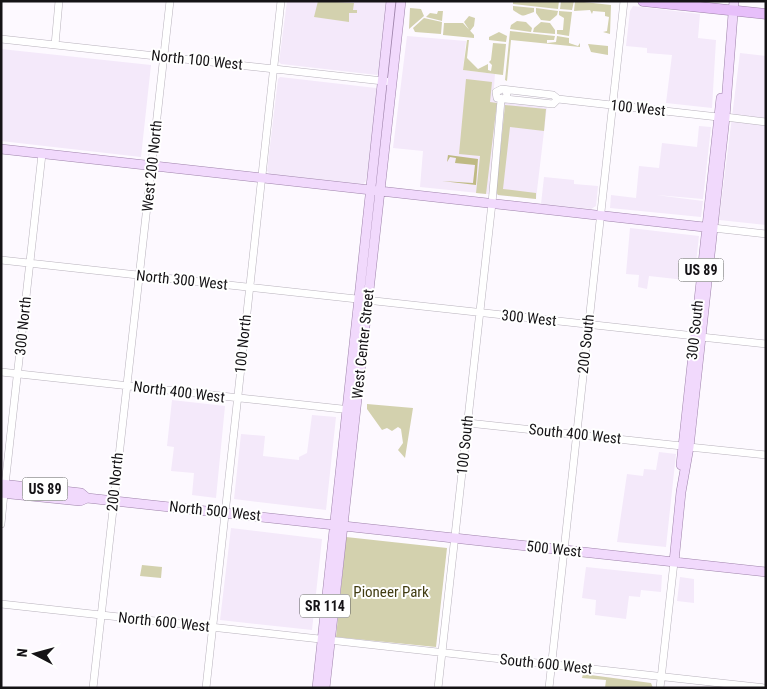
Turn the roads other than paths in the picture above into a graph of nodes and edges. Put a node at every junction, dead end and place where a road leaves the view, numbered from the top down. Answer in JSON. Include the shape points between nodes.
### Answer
{"nodes":[{"id":1,"x":59,"y":1,"type":"edge"},
{"id":2,"x":170,"y":1,"type":"edge"},
{"id":3,"x":281,"y":1,"type":"edge"},
{"id":4,"x":391,"y":1,"type":"edge"},
{"id":5,"x":401,"y":1,"type":"edge"},
{"id":6,"x":624,"y":1,"type":"edge"},
{"id":7,"x":642,"y":1,"type":"edge"},
{"id":8,"x":733,"y":6,"type":"edge"},
{"id":9,"x":766,"y":14,"type":"edge"},
{"id":10,"x":1,"y":39,"type":"edge"},
{"id":11,"x":54,"y":45,"type":"junction"},
{"id":12,"x":164,"y":56,"type":"junction"},
{"id":13,"x":273,"y":69,"type":"junction"},
{"id":14,"x":382,"y":81,"type":"junction"},
{"id":15,"x":392,"y":82,"type":"junction"},
{"id":16,"x":558,"y":99,"type":"junction"},
{"id":17,"x":503,"y":100,"type":"junction"},
{"id":18,"x":612,"y":105,"type":"junction"},
{"id":19,"x":722,"y":117,"type":"junction"},
{"id":20,"x":766,"y":122,"type":"edge"},
{"id":21,"x":1,"y":149,"type":"edge"},
{"id":22,"x":42,"y":154,"type":"junction"},
{"id":23,"x":152,"y":166,"type":"junction"},
{"id":24,"x":261,"y":179,"type":"junction"},
{"id":25,"x":370,"y":191,"type":"junction"},
{"id":26,"x":380,"y":192,"type":"junction"},
{"id":27,"x":492,"y":203,"type":"junction"},
{"id":28,"x":601,"y":215,"type":"junction"},
{"id":29,"x":709,"y":228,"type":"junction"},
{"id":30,"x":766,"y":234,"type":"edge"},
{"id":31,"x":1,"y":260,"type":"edge"},
{"id":32,"x":29,"y":263,"type":"junction"},
{"id":33,"x":138,"y":276,"type":"junction"},
{"id":34,"x":250,"y":287,"type":"junction"},
{"id":35,"x":363,"y":301,"type":"junction"},
{"id":36,"x":479,"y":313,"type":"junction"},
{"id":37,"x":588,"y":324,"type":"junction"},
{"id":38,"x":698,"y":336,"type":"junction"},
{"id":39,"x":766,"y":344,"type":"edge"},
{"id":40,"x":1,"y":372,"type":"edge"},
{"id":41,"x":18,"y":374,"type":"junction"},
{"id":42,"x":126,"y":385,"type":"junction"},
{"id":43,"x":237,"y":398,"type":"junction"},
{"id":44,"x":346,"y":409,"type":"junction"},
{"id":45,"x":356,"y":410,"type":"junction"},
{"id":46,"x":468,"y":423,"type":"junction"},
{"id":47,"x":577,"y":434,"type":"junction"},
{"id":48,"x":686,"y":446,"type":"junction"},
{"id":49,"x":766,"y":455,"type":"edge"},
{"id":50,"x":3,"y":489,"type":"edge"},
{"id":51,"x":113,"y":500,"type":"junction"},
{"id":52,"x":225,"y":512,"type":"junction"},
{"id":53,"x":1,"y":524,"type":"edge"},
{"id":54,"x":333,"y":524,"type":"junction"},
{"id":55,"x":343,"y":525,"type":"junction"},
{"id":56,"x":455,"y":538,"type":"junction"},
{"id":57,"x":564,"y":550,"type":"junction"},
{"id":58,"x":674,"y":562,"type":"junction"},
{"id":59,"x":766,"y":572,"type":"edge"},
{"id":60,"x":1,"y":604,"type":"edge"},
{"id":61,"x":101,"y":615,"type":"junction"},
{"id":62,"x":213,"y":627,"type":"junction"},
{"id":63,"x":326,"y":640,"type":"junction"},
{"id":64,"x":442,"y":653,"type":"junction"},
{"id":65,"x":552,"y":664,"type":"junction"},
{"id":66,"x":661,"y":676,"type":"junction"},
{"id":67,"x":93,"y":688,"type":"edge"},
{"id":68,"x":206,"y":688,"type":"edge"},
{"id":69,"x":317,"y":688,"type":"edge"},
{"id":70,"x":325,"y":688,"type":"edge"},
{"id":71,"x":438,"y":688,"type":"edge"},
{"id":72,"x":549,"y":688,"type":"edge"},
{"id":73,"x":660,"y":688,"type":"edge"},
{"id":74,"x":765,"y":688,"type":"edge"}],
"edges":[{"from":1,"to":11,"type":"street"},
{"from":2,"to":12,"type":"street"},
{"from":3,"to":13,"type":"street","name":"100 North"},
{"from":4,"to":14,"type":"main road","name":"West Center Street"},
{"from":5,"to":15,"type":"main road","name":"West Center Street"},
{"from":6,"to":18,"type":"street","name":"200 South"},
{"from":7,"to":8,"type":"highway"},
{"from":8,"to":9,"type":"highway"},
{"from":8,"to":19,"type":"main road","name":"300 South","number":"US 89"},
{"from":10,"to":11,"type":"street","name":"North 100 West"},
{"from":11,"to":12,"type":"street","name":"North 100 West"},
{"from":12,"to":13,"type":"street","name":"North 100 West"},
{"from":12,"to":23,"type":"street","name":"West 200 North"},
{"from":13,"to":14,"type":"street","name":"North 100 West"},
{"from":13,"to":24,"type":"street","name":"100 North"},
{"from":14,"to":15,"type":"street","name":"North 100 West"},
{"from":14,"to":25,"type":"main road","name":"West Center Street"},
{"from":15,"to":26,"type":"main road","name":"West Center Street"},
{"from":16,"to":17,"type":"street","via":[[553,104]]},
{"from":16,"to":17,"type":"street","via":[[553,95],[500,89],[496,96]]},
{"from":16,"to":18,"type":"street","name":"100 West"},
{"from":17,"to":27,"type":"street","name":"100 South"},
{"from":18,"to":19,"type":"street","name":"100 West"},
{"from":18,"to":28,"type":"street","name":"200 South"},
{"from":19,"to":20,"type":"street","name":"100 West"},
{"from":19,"to":29,"type":"main road","name":"300 South","number":"US 89"},
{"from":21,"to":22,"type":"main road"},
{"from":22,"to":23,"type":"main road"},
{"from":22,"to":32,"type":"street","name":"300 North"},
{"from":23,"to":24,"type":"main road"},
{"from":23,"to":33,"type":"street","name":"West 200 North"},
{"from":24,"to":25,"type":"main road"},
{"from":24,"to":34,"type":"street","name":"100 North"},
{"from":25,"to":26,"type":"main road"},
{"from":25,"to":35,"type":"main road","name":"West Center Street"},
{"from":26,"to":27,"type":"main road"},
{"from":26,"to":35,"type":"main road","name":"West Center Street"},
{"from":27,"to":28,"type":"main road"},
{"from":27,"to":36,"type":"street","name":"100 South"},
{"from":28,"to":29,"type":"main road"},
{"from":28,"to":37,"type":"street","name":"200 South"},
{"from":29,"to":30,"type":"street"},
{"from":29,"to":38,"type":"main road","name":"300 South","number":"US 89"},
{"from":31,"to":32,"type":"street","name":"North 300 West"},
{"from":32,"to":33,"type":"street","name":"North 300 West"},
{"from":32,"to":41,"type":"street","name":"300 North"},
{"from":33,"to":34,"type":"street","name":"North 300 West"},
{"from":33,"to":42,"type":"street","name":"200 North"},
{"from":34,"to":35,"type":"street","name":"North 300 West"},
{"from":34,"to":43,"type":"street","name":"100 North"},
{"from":35,"to":36,"type":"street","name":"300 West"},
{"from":35,"to":44,"type":"main road","name":"West Center Street"},
{"from":35,"to":45,"type":"main road","name":"West Center Street"},
{"from":36,"to":37,"type":"street","name":"300 West"},
{"from":36,"to":46,"type":"street","name":"100 South"},
{"from":37,"to":38,"type":"street","name":"300 West"},
{"from":37,"to":47,"type":"street","name":"200 South"},
{"from":38,"to":39,"type":"street","name":"300 West"},
{"from":38,"to":48,"type":"main road","name":"300 South","number":"US 89"},
{"from":40,"to":41,"type":"street","name":"North 400 West"},
{"from":41,"to":42,"type":"street","name":"North 400 West"},
{"from":41,"to":50,"type":"street","name":"300 North"},
{"from":42,"to":43,"type":"street","name":"North 400 West"},
{"from":42,"to":51,"type":"street","name":"200 North"},
{"from":43,"to":44,"type":"street","name":"North 400 West"},
{"from":43,"to":52,"type":"street","name":"100 North"},
{"from":44,"to":45,"type":"street","name":"North 400 West"},
{"from":44,"to":54,"type":"main road","name":"West Center Street"},
{"from":45,"to":55,"type":"main road","name":"West Center Street"},
{"from":46,"to":47,"type":"street","name":"South 400 West"},
{"from":46,"to":56,"type":"street","name":"100 South"},
{"from":47,"to":48,"type":"street","name":"South 400 West"},
{"from":47,"to":57,"type":"street","name":"200 South"},
{"from":48,"to":49,"type":"street","name":"South 400 West"},
{"from":48,"to":58,"type":"main road","name":"300 South","number":"US 89","via":[[680,477]]},
{"from":50,"to":51,"type":"main road","name":"North 500 West","number":"US 89","via":[[80,501],[86,498]]},
{"from":50,"to":53,"type":"street","name":"300 North"},
{"from":51,"to":52,"type":"main road","name":"North 500 West","number":"US 89"},
{"from":51,"to":61,"type":"street","name":"200 North"},
{"from":52,"to":54,"type":"main road","name":"North 500 West","number":"US 89"},
{"from":52,"to":62,"type":"street","name":"100 North"},
{"from":54,"to":55,"type":"main road","name":"North 500 West","number":"US 89"},
{"from":54,"to":63,"type":"main road","name":"West Center Street","number":"SR 114"},
{"from":55,"to":56,"type":"main road","name":"500 West","number":"US 89"},
{"from":55,"to":63,"type":"main road","name":"West Center Street","number":"SR 114"},
{"from":56,"to":57,"type":"main road","name":"500 West","number":"US 89"},
{"from":56,"to":64,"type":"street","name":"100 South"},
{"from":57,"to":58,"type":"main road","name":"500 West","number":"US 89"},
{"from":57,"to":65,"type":"street","name":"200 South"},
{"from":58,"to":59,"type":"main road","name":"500 West"},
{"from":58,"to":66,"type":"street","name":"300 South"},
{"from":60,"to":61,"type":"street","name":"North 600 West"},
{"from":61,"to":62,"type":"street","name":"North 600 West"},
{"from":61,"to":67,"type":"street","name":"200 North"},
{"from":62,"to":63,"type":"street","name":"North 600 West"},
{"from":62,"to":68,"type":"street","name":"100 North"},
{"from":63,"to":64,"type":"street","name":"South 600 West"},
{"from":63,"to":69,"type":"main road","name":"West Center Street","number":"SR 114"},
{"from":63,"to":70,"type":"main road","name":"West Center Street","number":"SR 114"},
{"from":64,"to":65,"type":"street","name":"South 600 West"},
{"from":64,"to":71,"type":"street","name":"100 South"},
{"from":65,"to":66,"type":"street","name":"South 600 West"},
{"from":65,"to":72,"type":"street","name":"200 South"},
{"from":66,"to":73,"type":"street","name":"300 South"},
{"from":66,"to":74,"type":"street","name":"South 600 West"}]}
